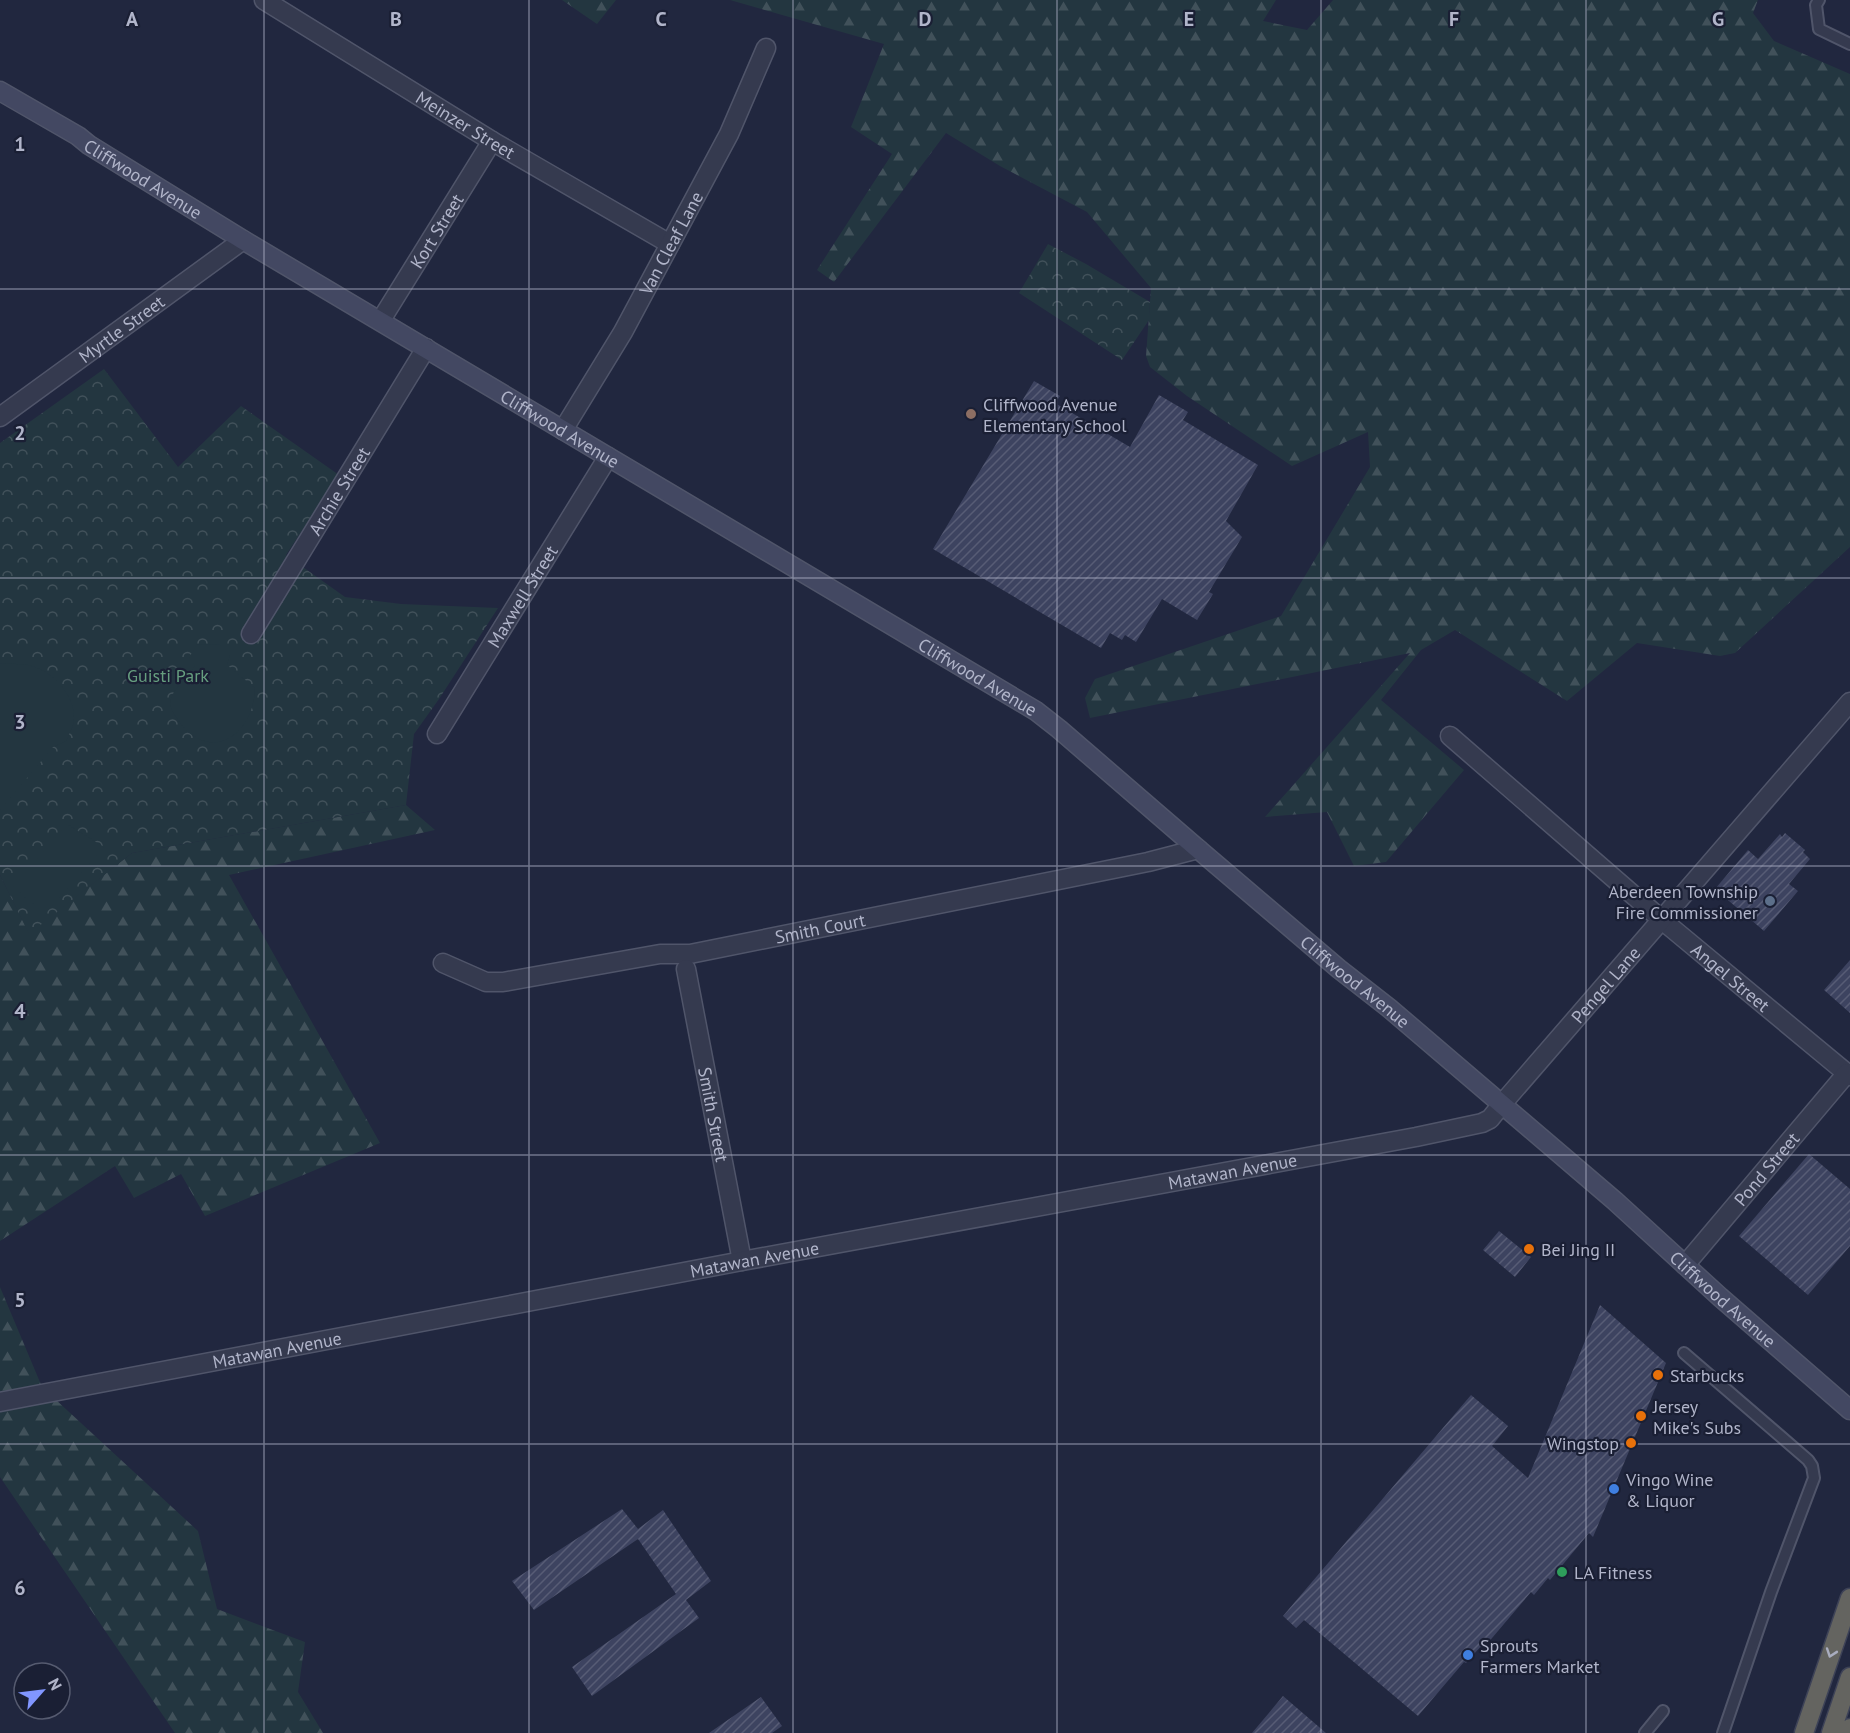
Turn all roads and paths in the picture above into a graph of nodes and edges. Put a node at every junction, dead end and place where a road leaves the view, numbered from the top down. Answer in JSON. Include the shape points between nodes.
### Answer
{"nodes":[{"id":1,"x":264,"y":0,"type":"edge"},
{"id":2,"x":1819,"y":0,"type":"edge"},
{"id":3,"x":1850,"y":44,"type":"edge"},
{"id":4,"x":766,"y":48,"type":"dead end"},
{"id":5,"x":0,"y":91,"type":"edge"},
{"id":6,"x":492,"y":141,"type":"junction"},
{"id":7,"x":243,"y":240,"type":"junction"},
{"id":8,"x":670,"y":244,"type":"junction"},
{"id":9,"x":381,"y":320,"type":"junction"},
{"id":10,"x":426,"y":348,"type":"junction"},
{"id":11,"x":0,"y":417,"type":"edge"},
{"id":12,"x":563,"y":430,"type":"junction"},
{"id":13,"x":608,"y":457,"type":"junction"},
{"id":14,"x":251,"y":634,"type":"dead end"},
{"id":15,"x":1850,"y":702,"type":"edge"},
{"id":16,"x":437,"y":735,"type":"dead end"},
{"id":17,"x":1450,"y":736,"type":"dead end"},
{"id":18,"x":1198,"y":849,"type":"junction"},
{"id":19,"x":1662,"y":920,"type":"junction"},
{"id":20,"x":443,"y":963,"type":"dead end"},
{"id":21,"x":686,"y":969,"type":"dead end"},
{"id":22,"x":1848,"y":1075,"type":"edge"},
{"id":23,"x":1502,"y":1104,"type":"junction"},
{"id":24,"x":742,"y":1261,"type":"junction"},
{"id":25,"x":1685,"y":1265,"type":"junction"},
{"id":26,"x":1684,"y":1353,"type":"dead end"},
{"id":27,"x":0,"y":1402,"type":"edge"},
{"id":28,"x":1850,"y":1410,"type":"edge"},
{"id":29,"x":1850,"y":1598,"type":"edge"},
{"id":30,"x":1850,"y":1677,"type":"edge"},
{"id":31,"x":1663,"y":1711,"type":"dead end"},
{"id":32,"x":1850,"y":1728,"type":"edge"},
{"id":33,"x":1645,"y":1733,"type":"edge"},
{"id":34,"x":1723,"y":1733,"type":"edge"},
{"id":35,"x":1804,"y":1733,"type":"edge"},
{"id":36,"x":1831,"y":1733,"type":"edge"},
{"id":37,"x":1845,"y":1733,"type":"edge"}],
"edges":[{"from":1,"to":6,"type":"street","name":"Meinzer Street"},
{"from":2,"to":3,"type":"lane","via":[[1819,29]]},
{"from":4,"to":8,"type":"street","name":"Van Cleaf Lane","via":[[729,134]]},
{"from":5,"to":7,"type":"main road","name":"Cliffwood Avenue"},
{"from":6,"to":8,"type":"street","name":"Meinzer Street"},
{"from":6,"to":9,"type":"street","name":"Kort Street"},
{"from":7,"to":9,"type":"main road","name":"Cliffwood Avenue"},
{"from":7,"to":11,"type":"street","name":"Myrtle Street"},
{"from":8,"to":12,"type":"street","name":"Van Cleaf Lane"},
{"from":9,"to":10,"type":"main road","name":"Cliffwood Avenue"},
{"from":10,"to":12,"type":"main road","name":"Cliffwood Avenue"},
{"from":10,"to":14,"type":"street","name":"Archie Street"},
{"from":12,"to":13,"type":"main road","name":"Cliffwood Avenue"},
{"from":13,"to":16,"type":"street","name":"Maxwell Street"},
{"from":13,"to":18,"type":"main road","name":"Cliffwood Avenue","via":[[1036,711]]},
{"from":15,"to":19,"type":"street","name":"Pengel Lane"},
{"from":17,"to":19,"type":"street","name":"Angel Street"},
{"from":18,"to":20,"type":"street","name":"Smith Court","via":[[690,954],[660,954],[503,982],[486,982]]},
{"from":18,"to":23,"type":"main road","name":"Cliffwood Avenue"},
{"from":19,"to":22,"type":"street","name":"Angel Street"},
{"from":19,"to":23,"type":"street","name":"Pengel Lane"},
{"from":21,"to":24,"type":"street","name":"Smith Street"},
{"from":22,"to":25,"type":"street","name":"Pond Street"},
{"from":23,"to":24,"type":"street","name":"Matawan Avenue","via":[[1482,1123],[1416,1137]]},
{"from":23,"to":25,"type":"main road","name":"Cliffwood Avenue"},
{"from":24,"to":27,"type":"street","name":"Matawan Avenue"},
{"from":25,"to":28,"type":"main road","name":"Cliffwood Avenue"},
{"from":26,"to":34,"type":"lane","via":[[1808,1461],[1814,1472]]},
{"from":29,"to":35,"type":"highway","one_way":true},
{"from":30,"to":36,"type":"highway"},
{"from":31,"to":33,"type":"lane"},
{"from":32,"to":37,"type":"highway"}]}
